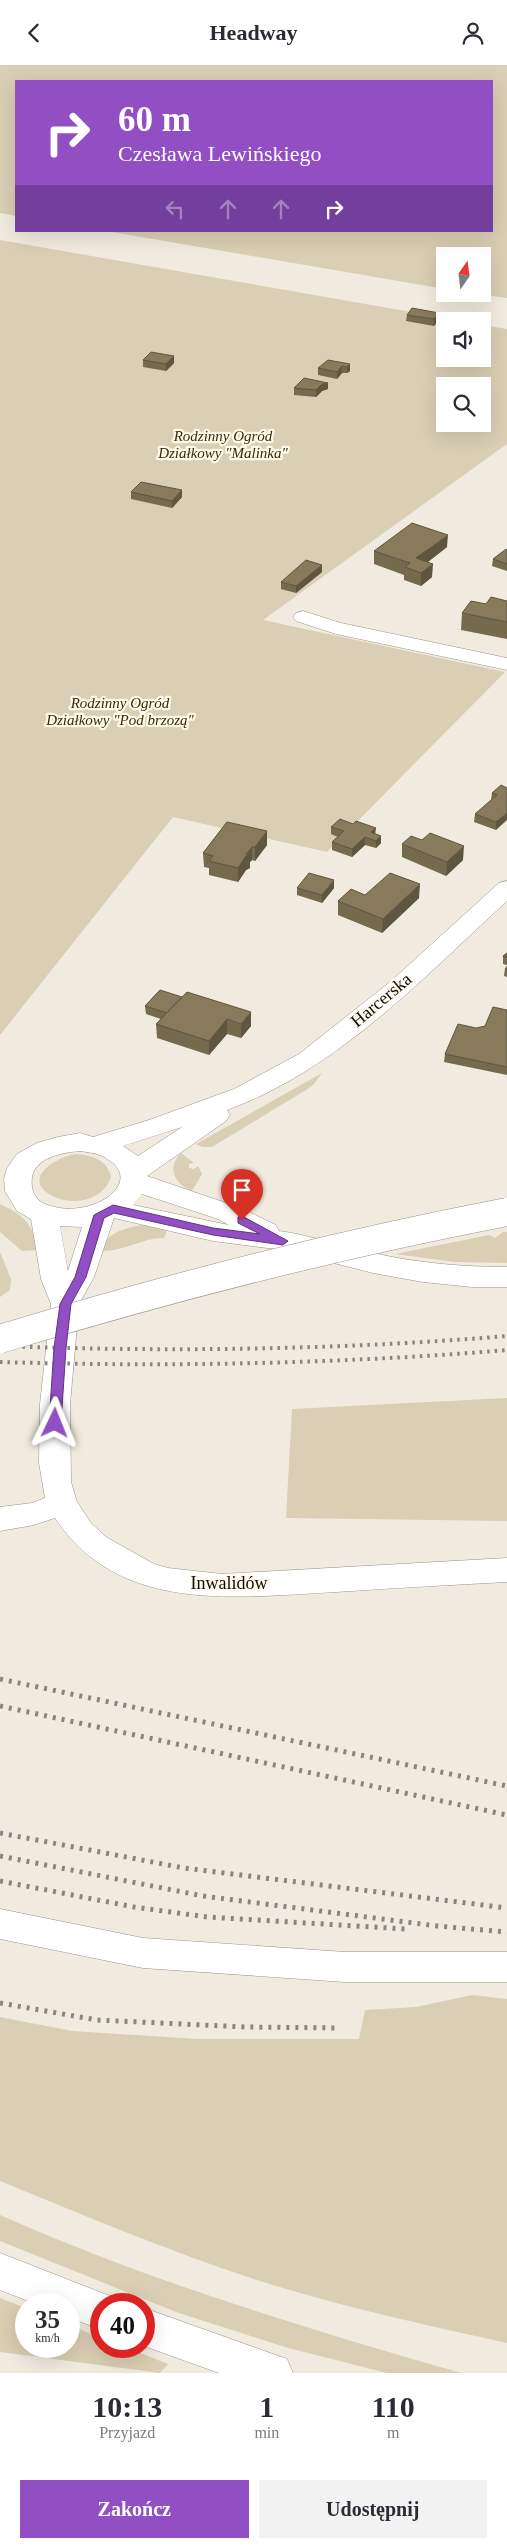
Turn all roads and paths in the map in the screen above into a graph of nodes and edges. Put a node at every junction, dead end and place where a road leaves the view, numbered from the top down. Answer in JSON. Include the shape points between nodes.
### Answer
{"nodes":[{"id":1,"x":303,"y":617,"type":"dead end"},
{"id":2,"x":507,"y":664,"type":"edge"},
{"id":3,"x":507,"y":888,"type":"edge"},
{"id":4,"x":243,"y":1095,"type":"junction"},
{"id":5,"x":99,"y":1144,"type":"junction"},
{"id":6,"x":12,"y":1165,"type":"edge"},
{"id":7,"x":134,"y":1177,"type":"junction"},
{"id":8,"x":10,"y":1195,"type":"edge"},
{"id":9,"x":106,"y":1212,"type":"junction"},
{"id":10,"x":507,"y":1212,"type":"edge"},
{"id":11,"x":44,"y":1214,"type":"junction"},
{"id":12,"x":283,"y":1241,"type":"junction"},
{"id":13,"x":507,"y":1277,"type":"edge"},
{"id":14,"x":66,"y":1304,"type":"junction"},
{"id":15,"x":0,"y":1339,"type":"edge"},
{"id":16,"x":62,"y":1505,"type":"junction"},
{"id":17,"x":0,"y":1519,"type":"edge"},
{"id":18,"x":507,"y":1570,"type":"edge"},
{"id":19,"x":0,"y":1924,"type":"edge"},
{"id":20,"x":507,"y":1967,"type":"edge"},
{"id":21,"x":0,"y":2271,"type":"edge"},
{"id":22,"x":90,"y":2307,"type":"edge"},
{"id":23,"x":155,"y":2331,"type":"edge"},
{"id":24,"x":273,"y":2373,"type":"edge"}],
"edges":[{"from":1,"to":2,"type":"street","via":[[336,628]]},
{"from":3,"to":4,"type":"street","name":"Harcerska","via":[[399,987],[316,1054],[277,1079]]},
{"from":4,"to":5,"type":"street","name":"Harcerska"},
{"from":4,"to":7,"type":"street","name":"Harcerska"},
{"from":5,"to":6,"type":"street","via":[[61,1144]]},
{"from":5,"to":7,"type":"street","via":[[127,1160]]},
{"from":6,"to":8,"type":"street","via":[[19,1170]]},
{"from":7,"to":9,"type":"street","via":[[131,1192]]},
{"from":7,"to":12,"type":"street","via":[[228,1213]]},
{"from":8,"to":11,"type":"street"},
{"from":9,"to":11,"type":"street","via":[[67,1219]]},
{"from":9,"to":12,"type":"street"},
{"from":9,"to":14,"type":"street","name":"Inwalidów"},
{"from":10,"to":15,"type":"street","bridge":true,"via":[[257,1265]]},
{"from":11,"to":14,"type":"street","via":[[55,1279]]},
{"from":12,"to":13,"type":"street","via":[[423,1272]]},
{"from":14,"to":16,"type":"street","name":"Inwalidów","via":[[55,1404],[54,1463]]},
{"from":16,"to":17,"type":"street","via":[[34,1514]]},
{"from":16,"to":18,"type":"street","name":"Inwalidów","via":[[80,1531],[116,1558],[143,1572],[194,1585]]},
{"from":19,"to":20,"type":"street","via":[[143,1953],[345,1967]]},
{"from":21,"to":22,"type":"street"},
{"from":23,"to":24,"type":"street"}]}
